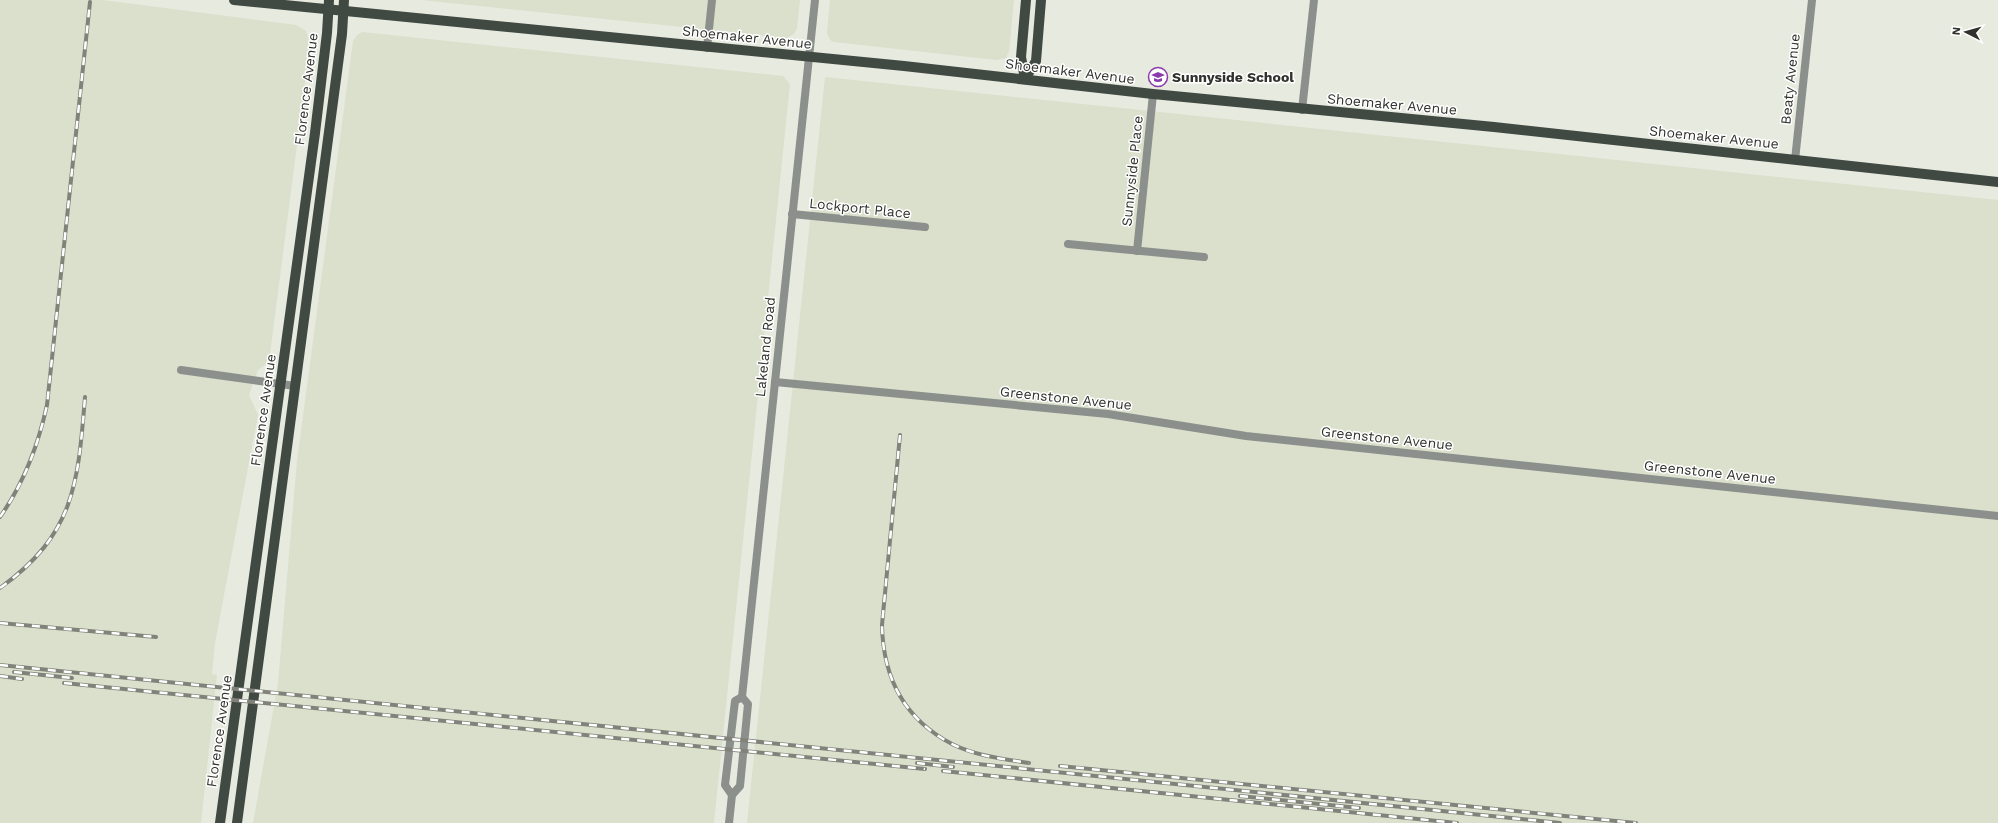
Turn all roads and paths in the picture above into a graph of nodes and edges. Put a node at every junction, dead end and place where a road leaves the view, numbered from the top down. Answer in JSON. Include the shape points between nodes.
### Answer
{"nodes":[{"id":1,"x":234,"y":0,"type":"edge"},
{"id":2,"x":344,"y":0,"type":"edge"},
{"id":3,"x":712,"y":0,"type":"edge"},
{"id":4,"x":815,"y":0,"type":"edge"},
{"id":5,"x":1026,"y":0,"type":"edge"},
{"id":6,"x":1041,"y":0,"type":"edge"},
{"id":7,"x":1314,"y":0,"type":"edge"},
{"id":8,"x":1812,"y":0,"type":"edge"},
{"id":9,"x":328,"y":5,"type":"edge"},
{"id":10,"x":344,"y":11,"type":"junction"},
{"id":11,"x":706,"y":48,"type":"junction"},
{"id":12,"x":809,"y":58,"type":"junction"},
{"id":13,"x":1025,"y":79,"type":"junction"},
{"id":14,"x":1153,"y":94,"type":"junction"},
{"id":15,"x":1302,"y":110,"type":"junction"},
{"id":16,"x":1795,"y":160,"type":"junction"},
{"id":17,"x":310,"y":165,"type":"junction"},
{"id":18,"x":324,"y":166,"type":"junction"},
{"id":19,"x":1998,"y":182,"type":"edge"},
{"id":20,"x":792,"y":214,"type":"junction"},
{"id":21,"x":925,"y":227,"type":"dead end"},
{"id":22,"x":1068,"y":244,"type":"dead end"},
{"id":23,"x":1137,"y":251,"type":"junction"},
{"id":24,"x":1204,"y":257,"type":"dead end"},
{"id":25,"x":181,"y":370,"type":"dead end"},
{"id":26,"x":775,"y":382,"type":"junction"},
{"id":27,"x":281,"y":384,"type":"junction"},
{"id":28,"x":295,"y":386,"type":"junction"},
{"id":29,"x":1998,"y":516,"type":"edge"},
{"id":30,"x":742,"y":697,"type":"junction"},
{"id":31,"x":732,"y":795,"type":"junction"},
{"id":32,"x":220,"y":823,"type":"edge"},
{"id":33,"x":237,"y":823,"type":"edge"},
{"id":34,"x":729,"y":823,"type":"edge"}],
"edges":[{"from":1,"to":9,"type":"main road","name":"Shoemaker Avenue"},
{"from":2,"to":10,"type":"main road","name":"Florence Avenue"},
{"from":3,"to":11,"type":"street"},
{"from":4,"to":12,"type":"street","name":"Lakeland Road"},
{"from":5,"to":13,"type":"main road","via":[[1021,57]]},
{"from":6,"to":13,"type":"main road","via":[[1036,61]]},
{"from":7,"to":15,"type":"street"},
{"from":8,"to":16,"type":"street","name":"Beaty Avenue"},
{"from":9,"to":10,"type":"main road","name":"Shoemaker Avenue"},
{"from":9,"to":17,"type":"main road","name":"Florence Avenue","via":[[327,33]]},
{"from":10,"to":11,"type":"main road","name":"Shoemaker Avenue"},
{"from":10,"to":18,"type":"main road","name":"Florence Avenue"},
{"from":11,"to":12,"type":"main road","name":"Shoemaker Avenue"},
{"from":12,"to":13,"type":"main road","name":"Shoemaker Avenue"},
{"from":12,"to":20,"type":"street","name":"Lakeland Road"},
{"from":13,"to":14,"type":"main road","name":"Shoemaker Avenue"},
{"from":14,"to":15,"type":"main road","name":"Shoemaker Avenue"},
{"from":14,"to":23,"type":"street","name":"Sunnyside Place"},
{"from":15,"to":16,"type":"main road","name":"Shoemaker Avenue","via":[[1494,127]]},
{"from":16,"to":19,"type":"main road","name":"Shoemaker Avenue"},
{"from":17,"to":18,"type":"main road"},
{"from":17,"to":27,"type":"main road","name":"Florence Avenue"},
{"from":18,"to":28,"type":"main road","name":"Florence Avenue"},
{"from":20,"to":21,"type":"street","name":"Lockport Place"},
{"from":20,"to":26,"type":"street","name":"Lakeland Road"},
{"from":22,"to":23,"type":"street"},
{"from":23,"to":24,"type":"street"},
{"from":25,"to":27,"type":"street"},
{"from":26,"to":29,"type":"street","name":"Greenstone Avenue","via":[[1108,414],[1246,436]]},
{"from":26,"to":30,"type":"street","name":"Lakeland Road"},
{"from":27,"to":28,"type":"street"},
{"from":27,"to":32,"type":"main road","name":"Florence Avenue"},
{"from":28,"to":33,"type":"main road","name":"Florence Avenue"},
{"from":30,"to":31,"type":"street","name":"Lakeland Road","via":[[748,704],[740,786]]},
{"from":30,"to":31,"type":"street","name":"Lakeland Road","via":[[735,701],[725,785]]},
{"from":31,"to":34,"type":"street","name":"Lakeland Road"}]}
